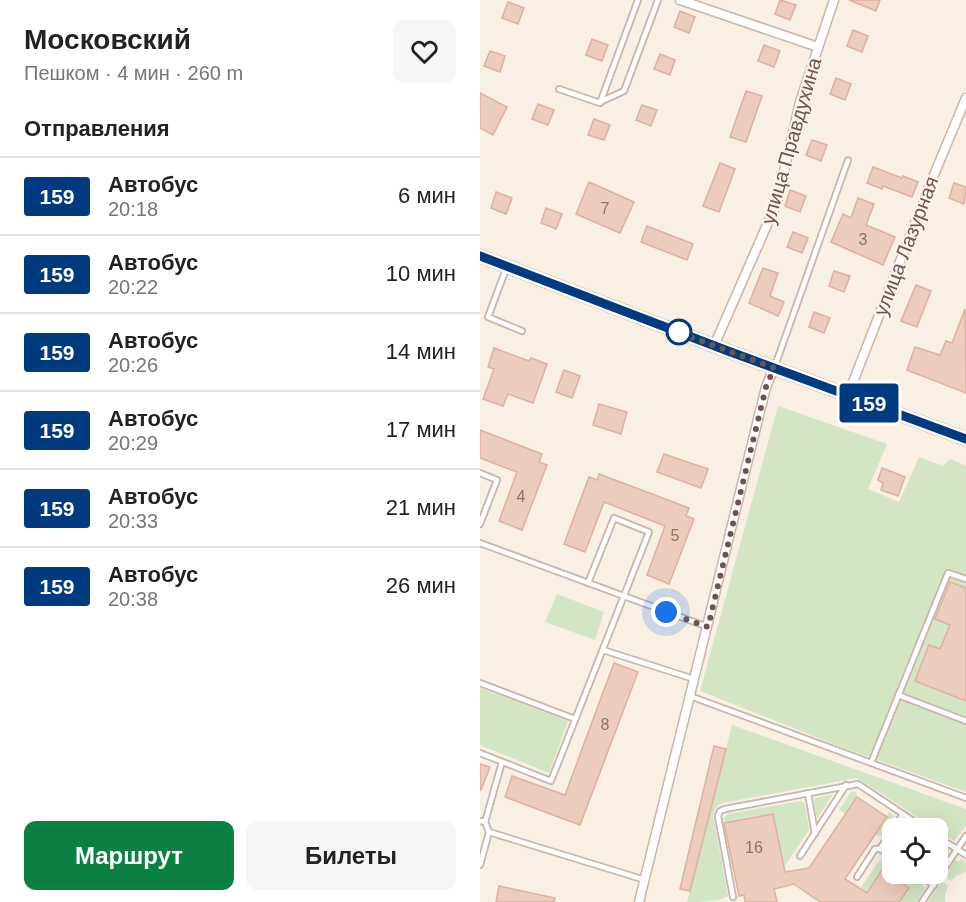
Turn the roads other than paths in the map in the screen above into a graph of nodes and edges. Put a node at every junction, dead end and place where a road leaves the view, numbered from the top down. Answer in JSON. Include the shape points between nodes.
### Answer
{"nodes":[{"id":1,"x":638,"y":0,"type":"edge"},
{"id":2,"x":658,"y":0,"type":"edge"},
{"id":3,"x":680,"y":0,"type":"edge"},
{"id":4,"x":834,"y":0,"type":"edge"},
{"id":5,"x":818,"y":47,"type":"junction"},
{"id":6,"x":559,"y":89,"type":"dead end"},
{"id":7,"x":966,"y":99,"type":"edge"},
{"id":8,"x":600,"y":103,"type":"junction"},
{"id":9,"x":849,"y":160,"type":"dead end"},
{"id":10,"x":480,"y":256,"type":"edge"},
{"id":11,"x":507,"y":266,"type":"junction"},
{"id":12,"x":522,"y":331,"type":"dead end"},
{"id":13,"x":714,"y":346,"type":"junction"},
{"id":14,"x":774,"y":368,"type":"junction"},
{"id":15,"x":848,"y":395,"type":"junction"},
{"id":16,"x":966,"y":439,"type":"edge"},
{"id":17,"x":480,"y":473,"type":"edge"},
{"id":18,"x":480,"y":524,"type":"edge"},
{"id":19,"x":480,"y":543,"type":"edge"},
{"id":20,"x":966,"y":579,"type":"edge"},
{"id":21,"x":588,"y":583,"type":"junction"},
{"id":22,"x":623,"y":596,"type":"junction"},
{"id":23,"x":708,"y":627,"type":"junction"},
{"id":24,"x":603,"y":651,"type":"junction"},
{"id":25,"x":694,"y":680,"type":"junction"},
{"id":26,"x":480,"y":683,"type":"edge"},
{"id":27,"x":898,"y":695,"type":"junction"},
{"id":28,"x":690,"y":696,"type":"junction"},
{"id":29,"x":575,"y":719,"type":"junction"},
{"id":30,"x":966,"y":721,"type":"edge"},
{"id":31,"x":480,"y":753,"type":"edge"},
{"id":32,"x":502,"y":762,"type":"junction"},
{"id":33,"x":871,"y":762,"type":"junction"},
{"id":34,"x":846,"y":786,"type":"junction"},
{"id":35,"x":808,"y":793,"type":"junction"},
{"id":36,"x":966,"y":798,"type":"edge"},
{"id":37,"x":903,"y":814,"type":"junction"},
{"id":38,"x":900,"y":818,"type":"edge"},
{"id":39,"x":909,"y":818,"type":"edge"},
{"id":40,"x":482,"y":822,"type":"edge"},
{"id":41,"x":489,"y":832,"type":"junction"},
{"id":42,"x":814,"y":834,"type":"junction"},
{"id":43,"x":966,"y":836,"type":"edge"},
{"id":44,"x":948,"y":844,"type":"edge"},
{"id":45,"x":882,"y":846,"type":"edge"},
{"id":46,"x":880,"y":849,"type":"joint"},
{"id":47,"x":957,"y":850,"type":"junction"},
{"id":48,"x":966,"y":855,"type":"edge"},
{"id":49,"x":800,"y":856,"type":"dead end"},
{"id":50,"x":480,"y":865,"type":"edge"},
{"id":51,"x":857,"y":877,"type":"dead end"},
{"id":52,"x":645,"y":880,"type":"junction"},
{"id":53,"x":934,"y":885,"type":"joint"},
{"id":54,"x":733,"y":897,"type":"dead end"},
{"id":55,"x":639,"y":902,"type":"edge"},
{"id":56,"x":922,"y":902,"type":"edge"}],
"edges":[{"from":1,"to":8,"type":"lane"},
{"from":2,"to":8,"type":"lane","via":[[624,91]]},
{"from":3,"to":5,"type":"street"},
{"from":4,"to":5,"type":"street","name":"улица Правдухина"},
{"from":5,"to":13,"type":"street","name":"улица Правдухина","via":[[800,102],[777,202]]},
{"from":6,"to":8,"type":"lane"},
{"from":7,"to":15,"type":"street","name":"улица Лазурная"},
{"from":9,"to":14,"type":"lane"},
{"from":10,"to":11,"type":"main road"},
{"from":11,"to":12,"type":"lane","via":[[488,317]]},
{"from":11,"to":13,"type":"main road"},
{"from":13,"to":14,"type":"main road"},
{"from":14,"to":15,"type":"main road"},
{"from":14,"to":23,"type":"street","via":[[766,387]]},
{"from":15,"to":16,"type":"main road"},
{"from":17,"to":18,"type":"lane","via":[[497,480]]},
{"from":19,"to":21,"type":"lane"},
{"from":20,"to":27,"type":"lane","via":[[948,573]]},
{"from":21,"to":22,"type":"lane"},
{"from":21,"to":22,"type":"lane","via":[[614,518],[649,532]]},
{"from":22,"to":23,"type":"lane"},
{"from":22,"to":24,"type":"lane"},
{"from":23,"to":25,"type":"street"},
{"from":24,"to":25,"type":"lane"},
{"from":24,"to":29,"type":"lane"},
{"from":25,"to":28,"type":"street"},
{"from":26,"to":29,"type":"lane"},
{"from":27,"to":30,"type":"lane"},
{"from":27,"to":33,"type":"lane"},
{"from":28,"to":33,"type":"lane"},
{"from":28,"to":52,"type":"street"},
{"from":29,"to":32,"type":"lane","via":[[551,781]]},
{"from":31,"to":32,"type":"lane"},
{"from":32,"to":40,"type":"lane"},
{"from":33,"to":36,"type":"lane"},
{"from":34,"to":35,"type":"lane"},
{"from":34,"to":37,"type":"lane","via":[[859,785]]},
{"from":34,"to":42,"type":"lane"},
{"from":35,"to":42,"type":"lane"},
{"from":35,"to":54,"type":"lane","via":[[720,811]]},
{"from":37,"to":38,"type":"lane"},
{"from":37,"to":39,"type":"lane"},
{"from":40,"to":41,"type":"lane"},
{"from":41,"to":50,"type":"lane"},
{"from":41,"to":52,"type":"lane"},
{"from":42,"to":49,"type":"lane"},
{"from":43,"to":47,"type":"lane"},
{"from":44,"to":47,"type":"lane"},
{"from":45,"to":46,"type":"lane"},
{"from":46,"to":51,"type":"lane","via":[[875,849]]},
{"from":47,"to":48,"type":"lane"},
{"from":47,"to":53,"type":"lane"},
{"from":52,"to":55,"type":"street"},
{"from":53,"to":56,"type":"lane"}]}
